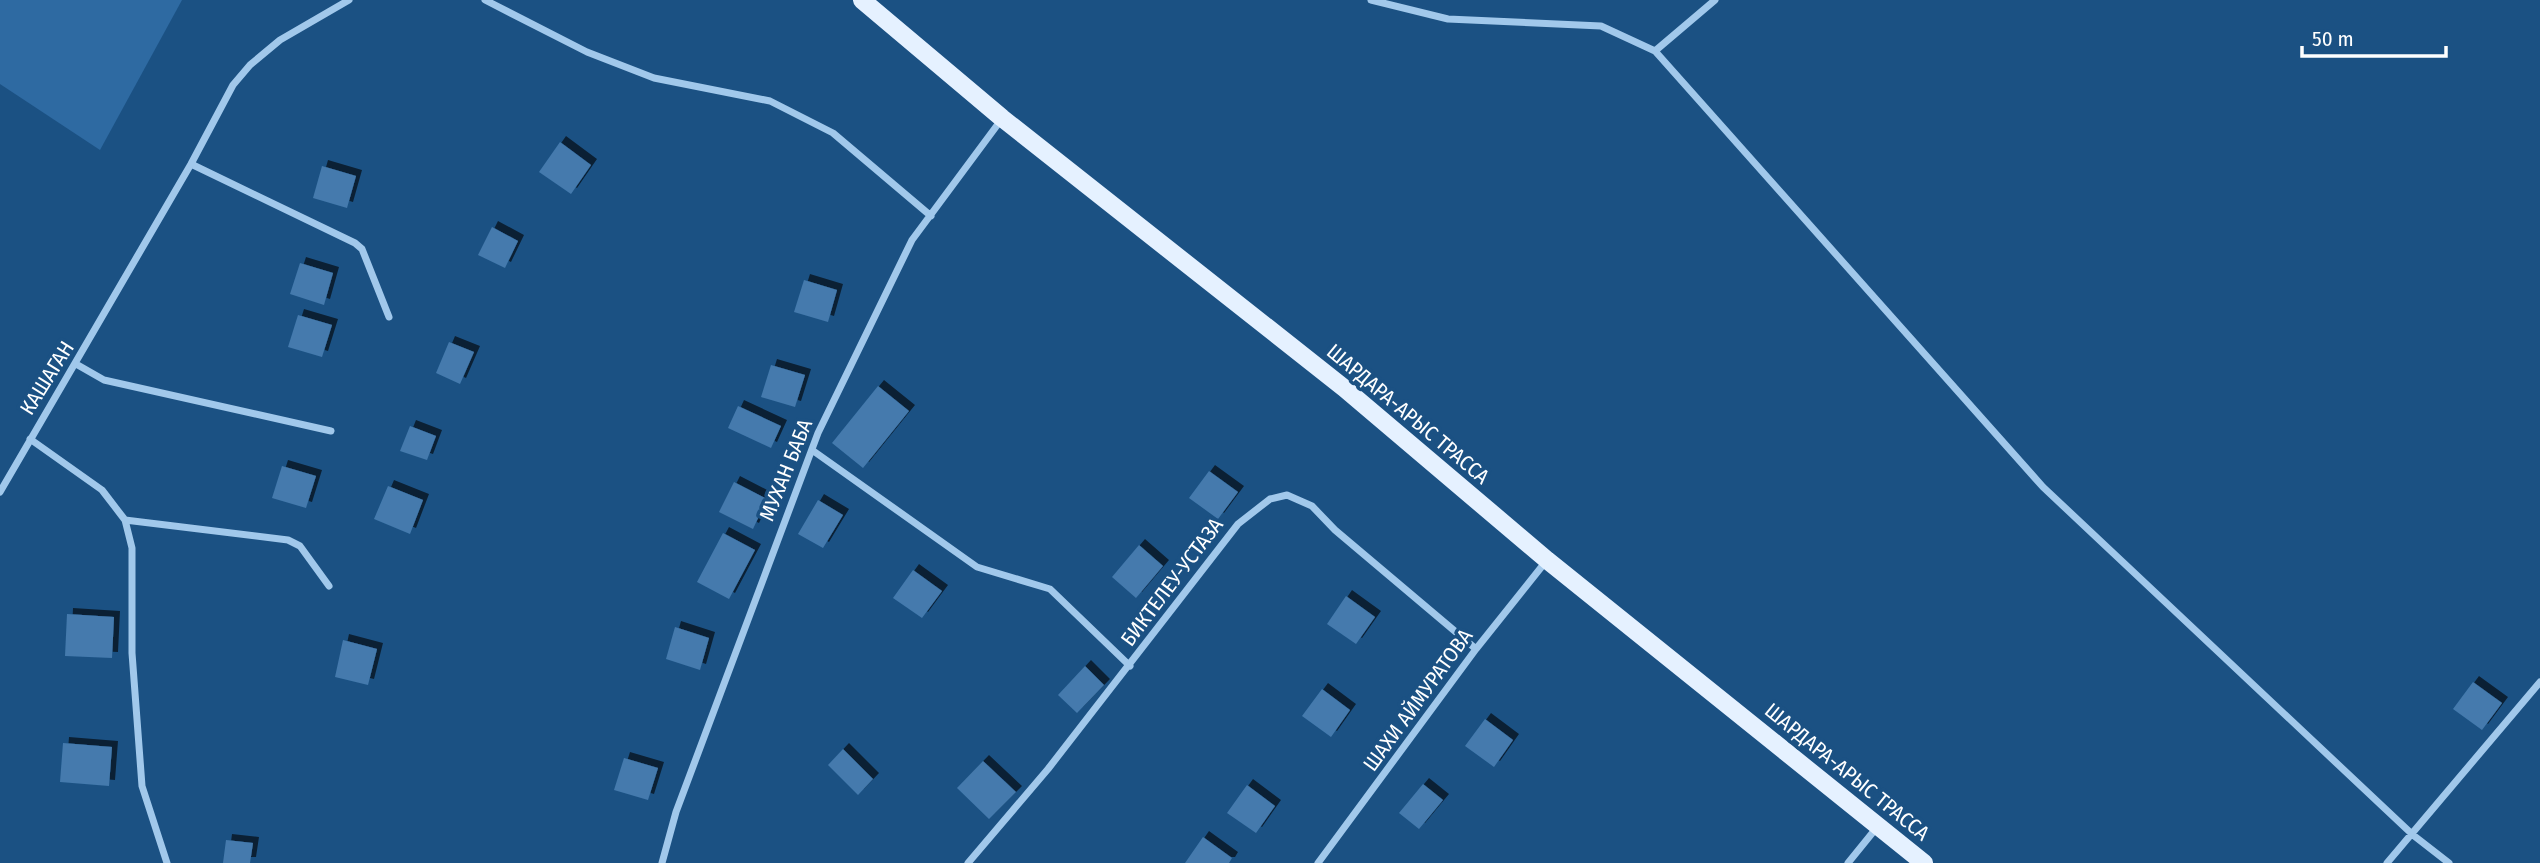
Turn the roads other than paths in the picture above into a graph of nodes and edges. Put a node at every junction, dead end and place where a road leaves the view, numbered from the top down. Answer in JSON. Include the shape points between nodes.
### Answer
{"nodes":[{"id":1,"x":349,"y":0,"type":"edge"},
{"id":2,"x":485,"y":0,"type":"edge"},
{"id":3,"x":862,"y":0,"type":"edge"},
{"id":4,"x":1372,"y":0,"type":"edge"},
{"id":5,"x":1715,"y":0,"type":"edge"},
{"id":6,"x":1655,"y":51,"type":"junction"},
{"id":7,"x":1002,"y":118,"type":"junction"},
{"id":8,"x":191,"y":164,"type":"junction"},
{"id":9,"x":931,"y":216,"type":"junction"},
{"id":10,"x":389,"y":317,"type":"dead end"},
{"id":11,"x":76,"y":364,"type":"junction"},
{"id":12,"x":331,"y":431,"type":"dead end"},
{"id":13,"x":30,"y":439,"type":"junction"},
{"id":14,"x":812,"y":450,"type":"junction"},
{"id":15,"x":0,"y":492,"type":"edge"},
{"id":16,"x":125,"y":520,"type":"junction"},
{"id":17,"x":1547,"y":560,"type":"junction"},
{"id":18,"x":329,"y":586,"type":"dead end"},
{"id":19,"x":1476,"y":649,"type":"junction"},
{"id":20,"x":1130,"y":666,"type":"junction"},
{"id":21,"x":2540,"y":682,"type":"edge"},
{"id":22,"x":1878,"y":826,"type":"junction"},
{"id":23,"x":2413,"y":835,"type":"junction"},
{"id":24,"x":167,"y":863,"type":"edge"},
{"id":25,"x":662,"y":863,"type":"edge"},
{"id":26,"x":968,"y":863,"type":"edge"},
{"id":27,"x":1318,"y":863,"type":"edge"},
{"id":28,"x":1848,"y":863,"type":"edge"},
{"id":29,"x":1924,"y":863,"type":"edge"},
{"id":30,"x":2387,"y":863,"type":"edge"},
{"id":31,"x":2449,"y":863,"type":"edge"}],
"edges":[{"from":1,"to":8,"type":"street","name":"КАШАГАН","via":[[280,40],[250,65],[233,85]]},
{"from":2,"to":9,"type":"street","via":[[587,52],[654,78],[770,101],[833,133]]},
{"from":3,"to":7,"type":"main road","name":"ШАРДАРА-АРЫС ТРАССА"},
{"from":4,"to":6,"type":"street","via":[[1448,19],[1601,26]]},
{"from":5,"to":6,"type":"street"},
{"from":6,"to":23,"type":"street","via":[[2043,487]]},
{"from":7,"to":9,"type":"street","name":"МУХАН БАБА"},
{"from":7,"to":17,"type":"main road","name":"ШАРДАРА-АРЫС ТРАССА","via":[[1344,388]]},
{"from":8,"to":10,"type":"street","via":[[355,243],[362,249]]},
{"from":8,"to":11,"type":"street","name":"КАШАГАН"},
{"from":9,"to":14,"type":"street","name":"МУХАН БАБА","via":[[912,240]]},
{"from":11,"to":12,"type":"street","via":[[104,380]]},
{"from":11,"to":13,"type":"street","name":"КАШАГАН"},
{"from":13,"to":15,"type":"street"},
{"from":13,"to":16,"type":"street","name":"КАШАГАН","via":[[102,490]]},
{"from":14,"to":20,"type":"street","via":[[977,567],[1050,589]]},
{"from":14,"to":25,"type":"street","name":"МУХАН БАБА","via":[[676,812]]},
{"from":16,"to":18,"type":"street","via":[[288,540],[300,546]]},
{"from":16,"to":24,"type":"street","name":"КАШАГАН","via":[[132,548],[132,653],[142,786]]},
{"from":17,"to":19,"type":"street","name":"ШАХИ АЙМУРАТОВА"},
{"from":17,"to":22,"type":"main road","name":"ШАРДАРА-АРЫС ТРАССА"},
{"from":19,"to":20,"type":"street","name":"БИКТЕЛЕУ-УСТАЗА","via":[[1312,506],[1287,495],[1270,499],[1238,524]]},
{"from":19,"to":27,"type":"street","name":"ШАХИ АЙМУРАТОВА"},
{"from":20,"to":26,"type":"street","name":"БИКТЕЛЕУ-УСТАЗА"},
{"from":21,"to":23,"type":"street"},
{"from":22,"to":28,"type":"street"},
{"from":22,"to":29,"type":"main road","name":"ШАРДАРА-АРЫС ТРАССА"},
{"from":23,"to":30,"type":"street"},
{"from":23,"to":31,"type":"street"}]}
